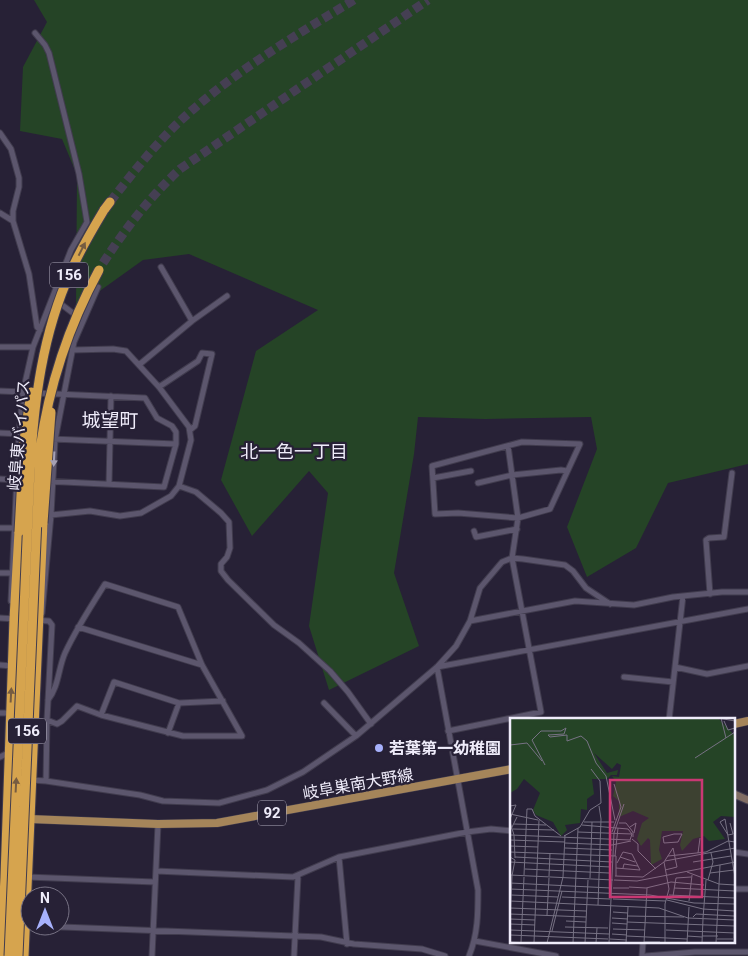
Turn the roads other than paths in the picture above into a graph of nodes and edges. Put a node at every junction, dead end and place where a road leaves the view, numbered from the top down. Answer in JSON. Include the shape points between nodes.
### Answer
{"nodes":[{"id":1,"x":35,"y":33,"type":"dead end"},
{"id":2,"x":0,"y":133,"type":"edge"},
{"id":3,"x":110,"y":202,"type":"tunnel mouth"},
{"id":4,"x":0,"y":213,"type":"edge"},
{"id":5,"x":13,"y":221,"type":"junction"},
{"id":6,"x":101,"y":266,"type":"tunnel mouth"},
{"id":7,"x":161,"y":267,"type":"dead end"},
{"id":8,"x":98,"y":287,"type":"dead end"},
{"id":9,"x":227,"y":296,"type":"dead end"},
{"id":10,"x":53,"y":298,"type":"junction"},
{"id":11,"x":82,"y":321,"type":"junction"},
{"id":12,"x":192,"y":321,"type":"junction"},
{"id":13,"x":40,"y":330,"type":"junction"},
{"id":14,"x":46,"y":344,"type":"junction"},
{"id":15,"x":0,"y":346,"type":"edge"},
{"id":16,"x":33,"y":347,"type":"junction"},
{"id":17,"x":72,"y":350,"type":"junction"},
{"id":18,"x":140,"y":364,"type":"junction"},
{"id":19,"x":56,"y":370,"type":"junction"},
{"id":20,"x":159,"y":386,"type":"junction"},
{"id":21,"x":0,"y":391,"type":"edge"},
{"id":22,"x":22,"y":392,"type":"junction"},
{"id":23,"x":64,"y":394,"type":"junction"},
{"id":24,"x":111,"y":396,"type":"junction"},
{"id":25,"x":190,"y":430,"type":"junction"},
{"id":26,"x":0,"y":433,"type":"edge"},
{"id":27,"x":19,"y":434,"type":"junction"},
{"id":28,"x":55,"y":440,"type":"junction"},
{"id":29,"x":111,"y":442,"type":"junction"},
{"id":30,"x":176,"y":444,"type":"junction"},
{"id":31,"x":508,"y":446,"type":"junction"},
{"id":32,"x":472,"y":471,"type":"dead end"},
{"id":33,"x":567,"y":472,"type":"junction"},
{"id":34,"x":732,"y":473,"type":"dead end"},
{"id":35,"x":512,"y":476,"type":"junction"},
{"id":36,"x":433,"y":478,"type":"junction"},
{"id":37,"x":0,"y":479,"type":"edge"},
{"id":38,"x":16,"y":480,"type":"junction"},
{"id":39,"x":53,"y":482,"type":"junction"},
{"id":40,"x":478,"y":483,"type":"dead end"},
{"id":41,"x":109,"y":484,"type":"junction"},
{"id":42,"x":179,"y":486,"type":"junction"},
{"id":43,"x":52,"y":515,"type":"junction"},
{"id":44,"x":518,"y":518,"type":"junction"},
{"id":45,"x":0,"y":528,"type":"edge"},
{"id":46,"x":517,"y":529,"type":"junction"},
{"id":47,"x":17,"y":530,"type":"junction"},
{"id":48,"x":474,"y":531,"type":"dead end"},
{"id":49,"x":512,"y":558,"type":"junction"},
{"id":50,"x":0,"y":572,"type":"edge"},
{"id":51,"x":12,"y":573,"type":"junction"},
{"id":52,"x":748,"y":592,"type":"edge"},
{"id":53,"x":710,"y":594,"type":"junction"},
{"id":54,"x":683,"y":596,"type":"junction"},
{"id":55,"x":610,"y":604,"type":"junction"},
{"id":56,"x":748,"y":609,"type":"edge"},
{"id":57,"x":522,"y":612,"type":"junction"},
{"id":58,"x":0,"y":618,"type":"edge"},
{"id":59,"x":14,"y":619,"type":"junction"},
{"id":60,"x":39,"y":620,"type":"junction"},
{"id":61,"x":470,"y":621,"type":"junction"},
{"id":62,"x":681,"y":621,"type":"junction"},
{"id":63,"x":78,"y":628,"type":"junction"},
{"id":64,"x":529,"y":649,"type":"junction"},
{"id":65,"x":0,"y":665,"type":"edge"},
{"id":66,"x":202,"y":665,"type":"junction"},
{"id":67,"x":12,"y":666,"type":"junction"},
{"id":68,"x":748,"y":666,"type":"edge"},
{"id":69,"x":437,"y":667,"type":"junction"},
{"id":70,"x":675,"y":667,"type":"junction"},
{"id":71,"x":624,"y":677,"type":"dead end"},
{"id":72,"x":673,"y":682,"type":"junction"},
{"id":73,"x":48,"y":700,"type":"junction"},
{"id":74,"x":224,"y":701,"type":"junction"},
{"id":75,"x":179,"y":703,"type":"junction"},
{"id":76,"x":324,"y":703,"type":"dead end"},
{"id":77,"x":0,"y":713,"type":"edge"},
{"id":78,"x":10,"y":713,"type":"junction"},
{"id":79,"x":101,"y":715,"type":"junction"},
{"id":80,"x":510,"y":718,"type":"edge"},
{"id":81,"x":512,"y":718,"type":"edge"},
{"id":82,"x":669,"y":718,"type":"edge"},
{"id":83,"x":47,"y":720,"type":"junction"},
{"id":84,"x":371,"y":724,"type":"junction"},
{"id":85,"x":448,"y":731,"type":"junction"},
{"id":86,"x":168,"y":733,"type":"junction"},
{"id":87,"x":356,"y":736,"type":"junction"},
{"id":88,"x":4,"y":755,"type":"edge"},
{"id":89,"x":510,"y":769,"type":"edge"},
{"id":90,"x":31,"y":780,"type":"junction"},
{"id":91,"x":46,"y":780,"type":"junction"},
{"id":92,"x":457,"y":780,"type":"junction"},
{"id":93,"x":736,"y":795,"type":"edge"},
{"id":94,"x":748,"y":800,"type":"edge"},
{"id":95,"x":3,"y":817,"type":"edge"},
{"id":96,"x":29,"y":819,"type":"junction"},
{"id":97,"x":158,"y":824,"type":"junction"},
{"id":98,"x":510,"y":831,"type":"edge"},
{"id":99,"x":467,"y":832,"type":"junction"},
{"id":100,"x":339,"y":857,"type":"junction"},
{"id":101,"x":156,"y":871,"type":"junction"},
{"id":102,"x":3,"y":876,"type":"edge"},
{"id":103,"x":298,"y":876,"type":"junction"},
{"id":104,"x":26,"y":877,"type":"junction"},
{"id":105,"x":155,"y":882,"type":"junction"},
{"id":106,"x":26,"y":886,"type":"edge"},
{"id":107,"x":1,"y":924,"type":"edge"},
{"id":108,"x":20,"y":925,"type":"edge"},
{"id":109,"x":70,"y":927,"type":"edge"},
{"id":110,"x":152,"y":931,"type":"junction"},
{"id":111,"x":26,"y":936,"type":"edge"},
{"id":112,"x":295,"y":936,"type":"junction"},
{"id":113,"x":475,"y":941,"type":"junction"},
{"id":114,"x":347,"y":944,"type":"junction"},
{"id":115,"x":512,"y":944,"type":"edge"},
{"id":116,"x":511,"y":947,"type":"junction"},
{"id":117,"x":748,"y":952,"type":"edge"},
{"id":118,"x":1,"y":956,"type":"edge"},
{"id":119,"x":9,"y":956,"type":"edge"},
{"id":120,"x":18,"y":956,"type":"edge"},
{"id":121,"x":24,"y":956,"type":"edge"},
{"id":122,"x":152,"y":956,"type":"edge"},
{"id":123,"x":294,"y":956,"type":"edge"},
{"id":124,"x":445,"y":956,"type":"edge"},
{"id":125,"x":469,"y":956,"type":"edge"},
{"id":126,"x":556,"y":956,"type":"edge"},
{"id":127,"x":646,"y":956,"type":"edge"}],
"edges":[{"from":1,"to":10,"type":"street","via":[[49,53],[79,174],[87,222],[71,250]]},
{"from":2,"to":5,"type":"street","via":[[11,149],[20,183]]},
{"from":14,"to":3,"type":"highway","name":"岐阜東バイパス","number":"156","one_way":true,"bridge":true,"via":[[70,272]]},
{"from":4,"to":5,"type":"street"},
{"from":5,"to":13,"type":"street","via":[[29,274]]},
{"from":6,"to":19,"type":"highway","name":"岐阜東バイパス","number":"156","bridge":true,"via":[[85,295]]},
{"from":7,"to":12,"type":"street"},
{"from":8,"to":11,"type":"street"},
{"from":9,"to":12,"type":"street"},
{"from":10,"to":11,"type":"street"},
{"from":10,"to":13,"type":"street"},
{"from":11,"to":17,"type":"street"},
{"from":12,"to":18,"type":"street"},
{"from":13,"to":16,"type":"street"},
{"from":14,"to":47,"type":"highway","number":"156","bridge":true,"via":[[40,348],[36,363],[25,427]]},
{"from":119,"to":14,"type":"highway","name":"岐阜東バイパス","number":"156","one_way":true,"bridge":true,"via":[[32,432]]},
{"from":15,"to":16,"type":"street"},
{"from":16,"to":22,"type":"street"},
{"from":17,"to":18,"type":"street","via":[[126,351]]},
{"from":17,"to":23,"type":"street"},
{"from":18,"to":20,"type":"street"},
{"from":19,"to":60,"type":"highway","number":"156","bridge":true,"via":[[58,380],[52,409],[43,522]]},
{"from":19,"to":120,"type":"highway","name":"岐阜東バイパス","number":"156","bridge":true,"via":[[38,470]]},
{"from":20,"to":25,"type":"street"},
{"from":20,"to":25,"type":"street","via":[[198,361],[202,353],[212,354],[195,426]]},
{"from":21,"to":22,"type":"street"},
{"from":22,"to":23,"type":"street"},
{"from":22,"to":27,"type":"street"},
{"from":23,"to":24,"type":"street"},
{"from":23,"to":28,"type":"street"},
{"from":24,"to":29,"type":"street"},
{"from":24,"to":30,"type":"street","via":[[145,398],[157,418],[172,426],[176,432]]},
{"from":25,"to":42,"type":"street","via":[[191,440]]},
{"from":26,"to":27,"type":"street"},
{"from":27,"to":28,"type":"street"},
{"from":27,"to":38,"type":"street"},
{"from":28,"to":29,"type":"street"},
{"from":28,"to":39,"type":"street","one_way":true},
{"from":29,"to":30,"type":"street"},
{"from":29,"to":41,"type":"street"},
{"from":30,"to":41,"type":"street","via":[[164,487]]},
{"from":31,"to":33,"type":"street","via":[[522,442],[580,444]]},
{"from":31,"to":35,"type":"street"},
{"from":31,"to":36,"type":"street","via":[[432,466]]},
{"from":32,"to":36,"type":"street"},
{"from":33,"to":35,"type":"street"},
{"from":33,"to":44,"type":"street","via":[[550,509]]},
{"from":34,"to":53,"type":"street","via":[[724,537],[706,540]]},
{"from":35,"to":40,"type":"street"},
{"from":35,"to":44,"type":"street"},
{"from":36,"to":44,"type":"street","via":[[434,514]]},
{"from":37,"to":38,"type":"street"},
{"from":38,"to":39,"type":"street"},
{"from":38,"to":47,"type":"street"},
{"from":39,"to":41,"type":"street"},
{"from":39,"to":43,"type":"street"},
{"from":42,"to":43,"type":"street","via":[[171,496],[142,513],[120,516],[90,511]]},
{"from":42,"to":84,"type":"street","via":[[196,492],[229,522],[230,548],[221,564],[221,571],[228,580],[274,625],[330,671]]},
{"from":43,"to":47,"type":"street"},
{"from":43,"to":60,"type":"street","via":[[43,610]]},
{"from":44,"to":46,"type":"street"},
{"from":45,"to":47,"type":"street"},
{"from":46,"to":48,"type":"street","via":[[476,537]]},
{"from":46,"to":49,"type":"street"},
{"from":47,"to":51,"type":"street"},
{"from":47,"to":59,"type":"highway","number":"156"},
{"from":49,"to":55,"type":"street","via":[[565,565],[573,570],[586,588]]},
{"from":49,"to":57,"type":"street"},
{"from":49,"to":61,"type":"street","via":[[498,565],[480,588]]},
{"from":50,"to":51,"type":"street"},
{"from":51,"to":59,"type":"street"},
{"from":52,"to":53,"type":"street"},
{"from":53,"to":54,"type":"street"},
{"from":54,"to":55,"type":"street","via":[[634,605]]},
{"from":54,"to":62,"type":"street"},
{"from":55,"to":57,"type":"street","via":[[576,601]]},
{"from":56,"to":62,"type":"street"},
{"from":57,"to":61,"type":"street"},
{"from":57,"to":64,"type":"street"},
{"from":58,"to":59,"type":"street"},
{"from":59,"to":60,"type":"street"},
{"from":59,"to":67,"type":"highway","number":"156"},
{"from":60,"to":73,"type":"street","via":[[49,621],[52,625]]},
{"from":60,"to":90,"type":"highway","number":"156"},
{"from":61,"to":69,"type":"street","via":[[456,646]]},
{"from":62,"to":64,"type":"street"},
{"from":62,"to":70,"type":"street"},
{"from":63,"to":66,"type":"street"},
{"from":63,"to":66,"type":"street","via":[[105,584],[178,607]]},
{"from":63,"to":73,"type":"street","via":[[58,672],[55,691]]},
{"from":64,"to":69,"type":"street"},
{"from":64,"to":81,"type":"street","via":[[541,712]]},
{"from":65,"to":67,"type":"street"},
{"from":66,"to":74,"type":"street"},
{"from":78,"to":67,"type":"highway","number":"156","one_way":true},
{"from":68,"to":70,"type":"street","via":[[707,674]]},
{"from":69,"to":84,"type":"street"},
{"from":69,"to":85,"type":"street"},
{"from":70,"to":72,"type":"street"},
{"from":71,"to":72,"type":"street"},
{"from":72,"to":82,"type":"street"},
{"from":73,"to":83,"type":"street"},
{"from":74,"to":75,"type":"street"},
{"from":74,"to":86,"type":"street","via":[[242,736],[193,737]]},
{"from":75,"to":79,"type":"street","via":[[114,682]]},
{"from":75,"to":86,"type":"street"},
{"from":76,"to":87,"type":"street"},
{"from":77,"to":78,"type":"street"},
{"from":78,"to":88,"type":"highway","number":"156"},
{"from":79,"to":83,"type":"street","via":[[77,706],[57,724]]},
{"from":79,"to":86,"type":"street"},
{"from":80,"to":85,"type":"street"},
{"from":83,"to":91,"type":"street"},
{"from":84,"to":87,"type":"street"},
{"from":85,"to":92,"type":"street"},
{"from":87,"to":91,"type":"street","via":[[303,772],[274,787],[219,803],[162,801]]},
{"from":88,"to":95,"type":"highway","number":"156"},
{"from":89,"to":92,"type":"main road","name":"岐阜巣南大野線","number":"92"},
{"from":90,"to":91,"type":"street"},
{"from":90,"to":96,"type":"highway","number":"156"},
{"from":92,"to":97,"type":"main road","name":"岐阜巣南大野線","number":"92","via":[[217,823]]},
{"from":92,"to":99,"type":"street"},
{"from":93,"to":94,"type":"main road"},
{"from":95,"to":96,"type":"highway"},
{"from":95,"to":102,"type":"highway","number":"156"},
{"from":96,"to":97,"type":"main road","name":"岐阜巣南大野線","number":"92"},
{"from":96,"to":104,"type":"highway","number":"156"},
{"from":97,"to":101,"type":"street"},
{"from":98,"to":99,"type":"street"},
{"from":99,"to":100,"type":"street"},
{"from":99,"to":113,"type":"street","via":[[478,890]]},
{"from":100,"to":103,"type":"street"},
{"from":100,"to":114,"type":"street"},
{"from":101,"to":103,"type":"street"},
{"from":101,"to":105,"type":"street"},
{"from":102,"to":107,"type":"highway","number":"156"},
{"from":103,"to":112,"type":"street"},
{"from":104,"to":105,"type":"street"},
{"from":104,"to":106,"type":"highway","number":"156"},
{"from":105,"to":110,"type":"street"},
{"from":107,"to":108,"type":"street"},
{"from":107,"to":118,"type":"highway","number":"156"},
{"from":109,"to":110,"type":"street"},
{"from":110,"to":112,"type":"street"},
{"from":110,"to":122,"type":"street"},
{"from":111,"to":121,"type":"highway","number":"156"},
{"from":112,"to":114,"type":"street","via":[[322,937]]},
{"from":112,"to":123,"type":"street"},
{"from":113,"to":116,"type":"street"},
{"from":113,"to":125,"type":"street"},
{"from":114,"to":124,"type":"street","via":[[422,949]]},
{"from":115,"to":116,"type":"street"},
{"from":116,"to":126,"type":"street"},
{"from":117,"to":127,"type":"street"}]}
